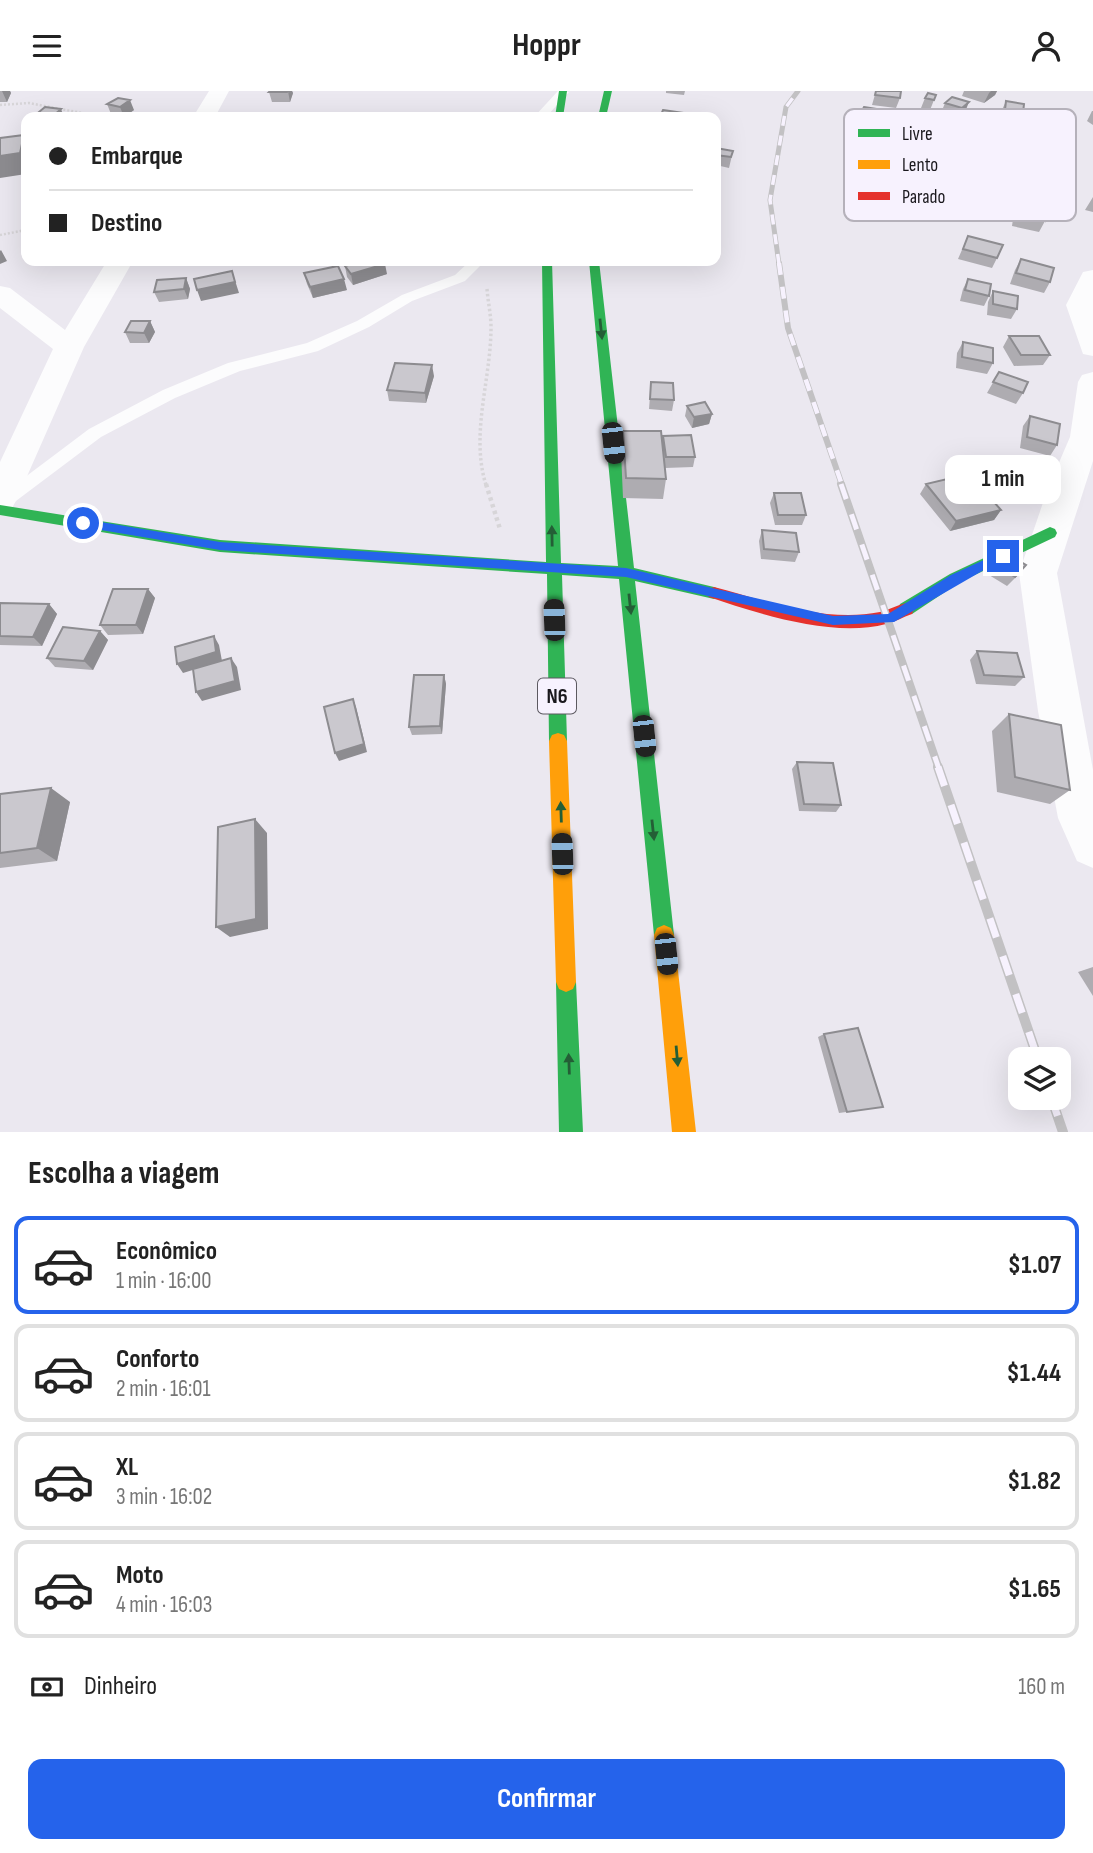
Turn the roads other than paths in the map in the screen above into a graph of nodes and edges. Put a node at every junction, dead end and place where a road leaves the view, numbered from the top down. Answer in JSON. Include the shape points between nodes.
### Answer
{"nodes":[{"id":1,"x":219,"y":91,"type":"edge"},
{"id":2,"x":563,"y":91,"type":"edge"},
{"id":3,"x":608,"y":91,"type":"edge"},
{"id":4,"x":207,"y":112,"type":"edge"},
{"id":5,"x":544,"y":112,"type":"edge"},
{"id":6,"x":560,"y":112,"type":"edge"},
{"id":7,"x":603,"y":112,"type":"edge"},
{"id":8,"x":117,"y":266,"type":"edge"},
{"id":9,"x":473,"y":266,"type":"edge"},
{"id":10,"x":547,"y":266,"type":"edge"},
{"id":11,"x":595,"y":266,"type":"edge"},
{"id":12,"x":1093,"y":278,"type":"edge"},
{"id":13,"x":0,"y":294,"type":"edge"},
{"id":14,"x":69,"y":347,"type":"junction"},
{"id":15,"x":1093,"y":347,"type":"edge"},
{"id":16,"x":1093,"y":382,"type":"edge"},
{"id":17,"x":0,"y":499,"type":"edge"},
{"id":18,"x":0,"y":508,"type":"edge"},
{"id":19,"x":1051,"y":533,"type":"junction"},
{"id":20,"x":552,"y":568,"type":"junction"},
{"id":21,"x":626,"y":572,"type":"junction"},
{"id":22,"x":1093,"y":845,"type":"edge"},
{"id":23,"x":571,"y":1132,"type":"edge"},
{"id":24,"x":684,"y":1132,"type":"edge"}],
"edges":[{"from":1,"to":4,"type":"street"},
{"from":2,"to":5,"type":"lane"},
{"from":2,"to":6,"type":"main road"},
{"from":3,"to":7,"type":"main road"},
{"from":8,"to":14,"type":"street"},
{"from":9,"to":18,"type":"lane","via":[[460,278],[407,297],[312,347],[234,367],[169,394],[96,433]]},
{"from":20,"to":10,"type":"main road","number":"N6","one_way":true},
{"from":11,"to":21,"type":"main road","one_way":true},
{"from":12,"to":15,"type":"street","via":[[1080,305]]},
{"from":13,"to":14,"type":"street"},
{"from":14,"to":17,"type":"street"},
{"from":16,"to":19,"type":"street","via":[[1086,437]]},
{"from":18,"to":20,"type":"main road","via":[[220,546]]},
{"from":19,"to":21,"type":"main road","via":[[955,579],[890,619],[833,621]]},
{"from":19,"to":22,"type":"street","via":[[1038,573],[1059,711],[1081,818]]},
{"from":20,"to":21,"type":"main road"},
{"from":23,"to":20,"type":"main road","number":"N6","one_way":true},
{"from":21,"to":24,"type":"main road","one_way":true}]}
